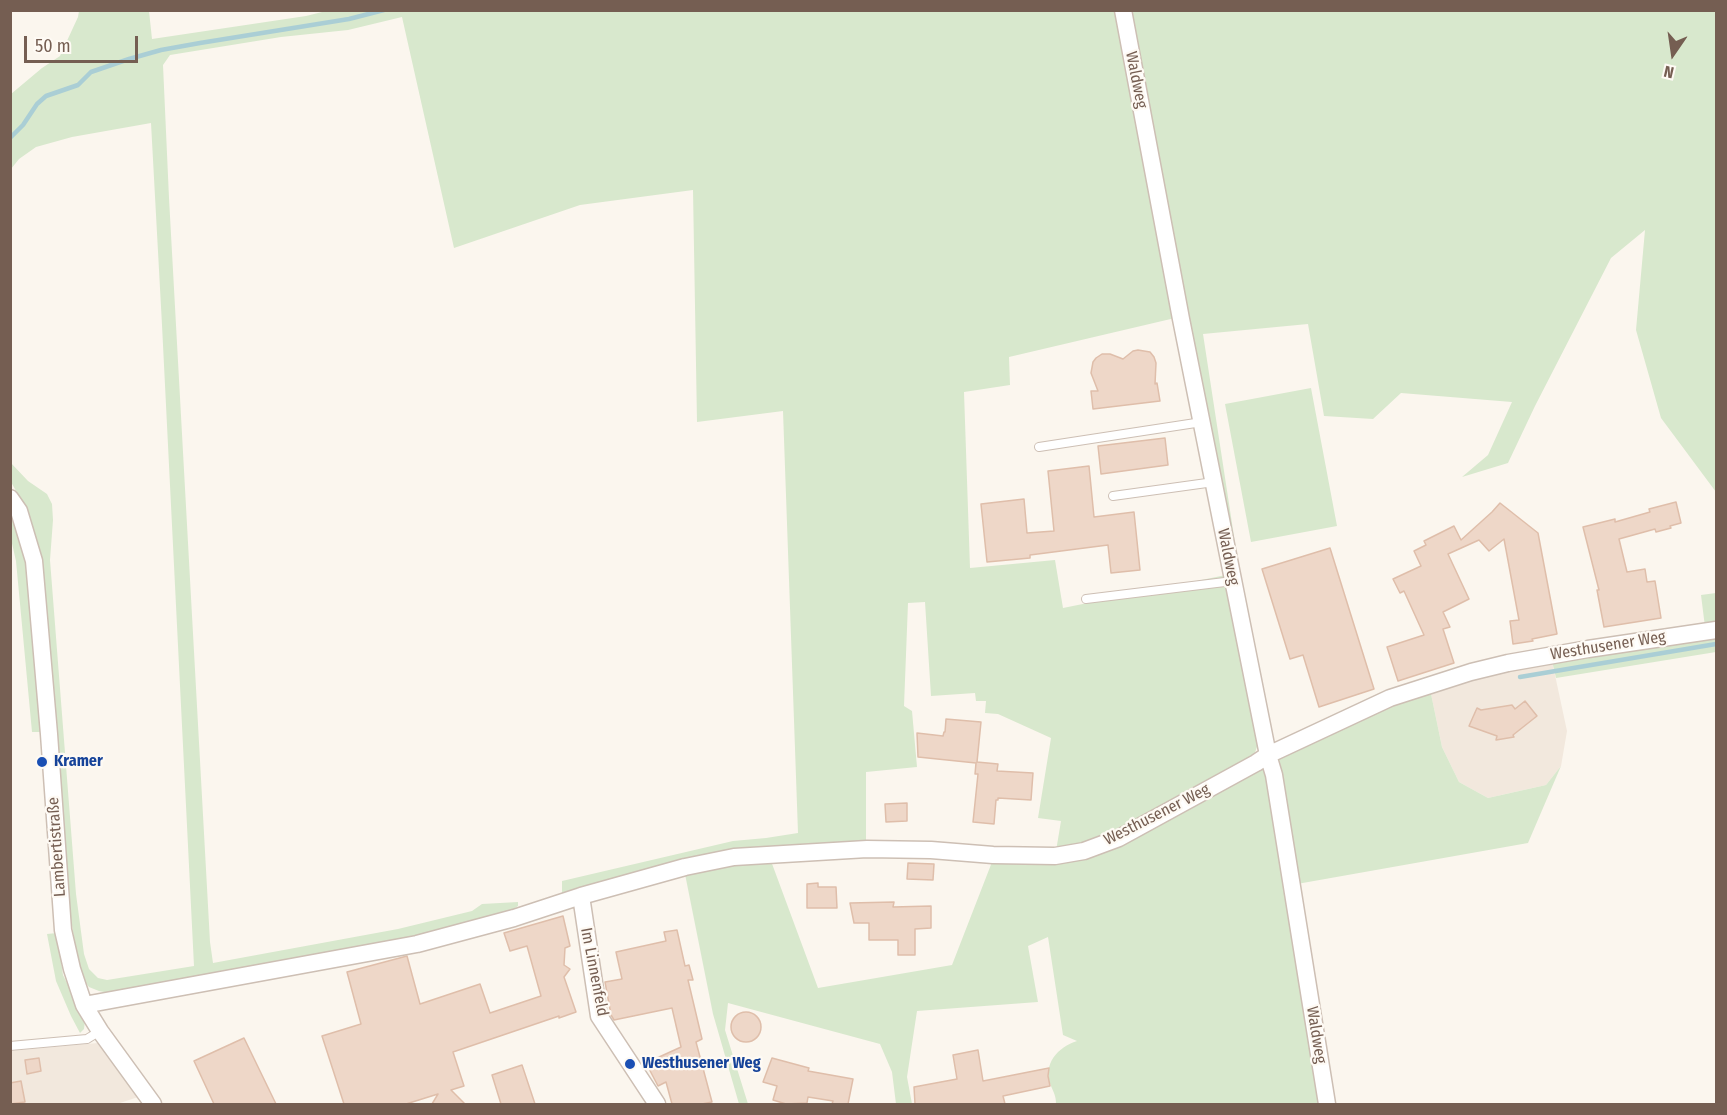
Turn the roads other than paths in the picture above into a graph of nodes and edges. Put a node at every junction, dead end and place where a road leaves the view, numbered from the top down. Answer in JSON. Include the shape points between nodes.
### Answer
{"nodes":[{"id":1,"x":1123,"y":10,"type":"edge"},
{"id":2,"x":1202,"y":422,"type":"junction"},
{"id":3,"x":1040,"y":447,"type":"dead end"},
{"id":4,"x":1214,"y":482,"type":"junction"},
{"id":5,"x":1113,"y":496,"type":"dead end"},
{"id":6,"x":10,"y":498,"type":"edge"},
{"id":7,"x":1233,"y":581,"type":"junction"},
{"id":8,"x":1086,"y":599,"type":"dead end"},
{"id":9,"x":1716,"y":630,"type":"edge"},
{"id":10,"x":1268,"y":755,"type":"junction"},
{"id":11,"x":581,"y":896,"type":"junction"},
{"id":12,"x":84,"y":1005,"type":"junction"},
{"id":13,"x":100,"y":1031,"type":"junction"},
{"id":14,"x":10,"y":1046,"type":"edge"},
{"id":15,"x":153,"y":1104,"type":"edge"},
{"id":16,"x":657,"y":1104,"type":"edge"},
{"id":17,"x":1327,"y":1104,"type":"edge"}],
"edges":[{"from":1,"to":2,"type":"street","name":"Waldweg"},
{"from":2,"to":3,"type":"lane"},
{"from":2,"to":4,"type":"street","name":"Waldweg"},
{"from":4,"to":5,"type":"lane"},
{"from":4,"to":7,"type":"street","name":"Waldweg"},
{"from":6,"to":12,"type":"street","name":"Lambertistraße","via":[[19,511],[34,561],[63,930]]},
{"from":7,"to":8,"type":"lane"},
{"from":7,"to":10,"type":"street","name":"Waldweg"},
{"from":9,"to":10,"type":"street","name":"Westhusener Weg","via":[[1472,672],[1390,698]]},
{"from":10,"to":11,"type":"street","name":"Westhusener Weg","via":[[1119,838],[1084,851],[1045,856],[867,849],[734,857]]},
{"from":10,"to":17,"type":"street","name":"Waldweg"},
{"from":11,"to":12,"type":"street","name":"Westhusener Weg","via":[[417,944]]},
{"from":11,"to":16,"type":"street","name":"Im Linnenfeld","via":[[599,1016]]},
{"from":12,"to":13,"type":"street","name":"Lambertistraße"},
{"from":13,"to":14,"type":"lane","via":[[87,1040]]},
{"from":13,"to":15,"type":"street","name":"Lambertistraße"}]}
